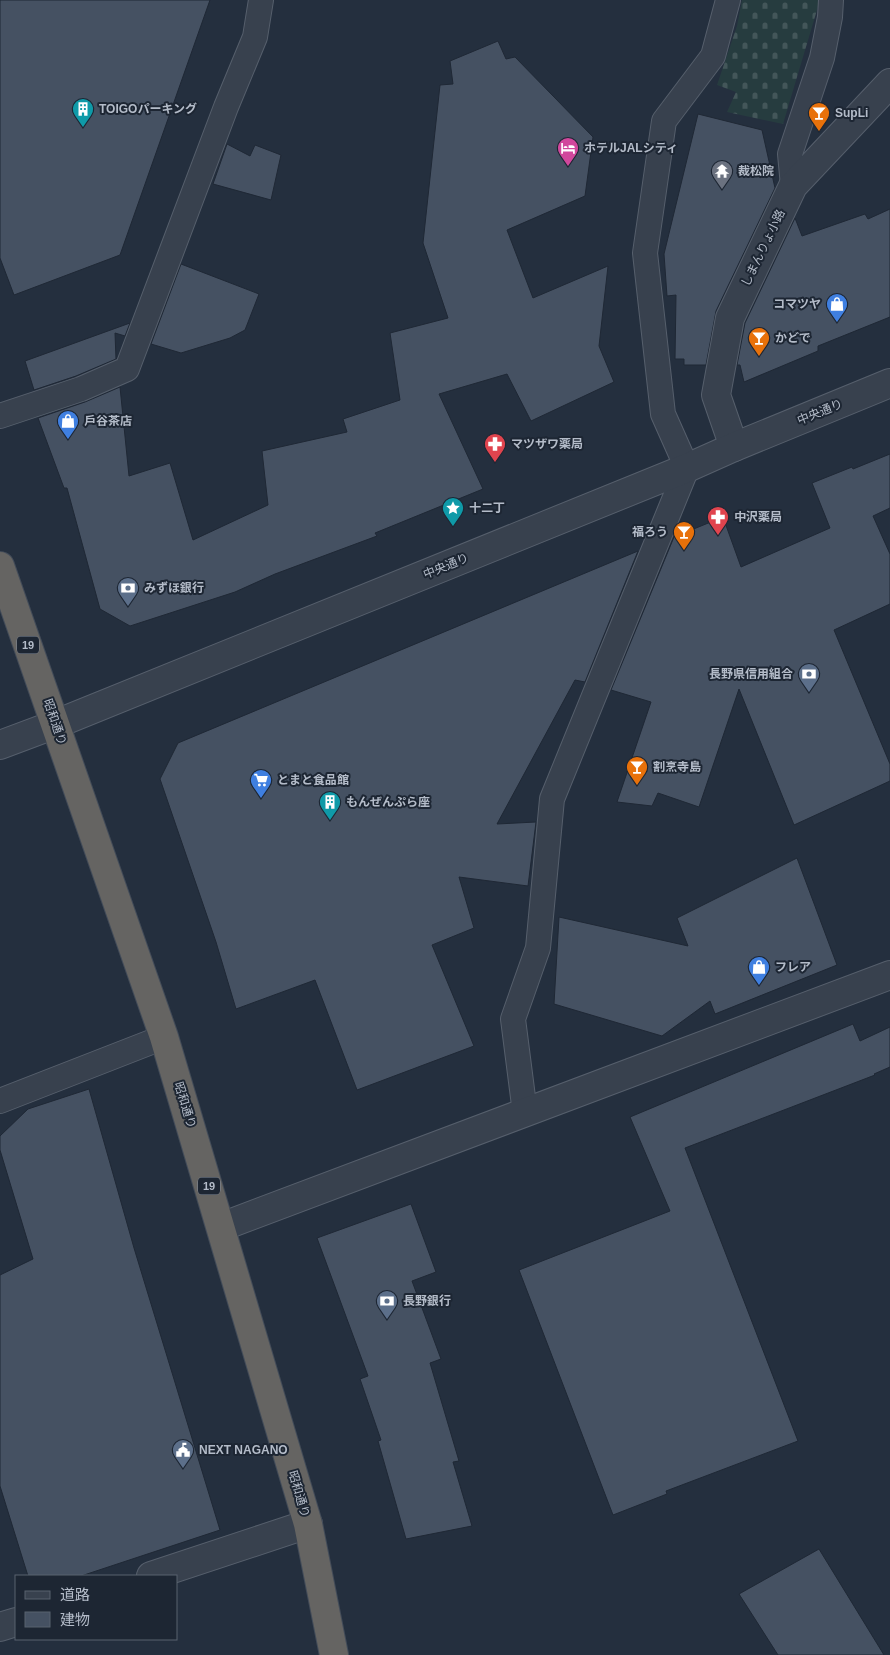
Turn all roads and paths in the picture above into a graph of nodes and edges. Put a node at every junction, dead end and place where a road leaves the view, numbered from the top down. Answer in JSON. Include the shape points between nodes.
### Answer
{"nodes":[{"id":1,"x":261,"y":0,"type":"edge"},
{"id":2,"x":728,"y":0,"type":"edge"},
{"id":3,"x":831,"y":0,"type":"edge"},
{"id":4,"x":890,"y":83,"type":"edge"},
{"id":5,"x":793,"y":186,"type":"junction"},
{"id":6,"x":890,"y":383,"type":"edge"},
{"id":7,"x":0,"y":416,"type":"edge"},
{"id":8,"x":734,"y":447,"type":"junction"},
{"id":9,"x":687,"y":468,"type":"junction"},
{"id":10,"x":0,"y":566,"type":"edge"},
{"id":11,"x":56,"y":724,"type":"junction"},
{"id":12,"x":0,"y":745,"type":"edge"},
{"id":13,"x":890,"y":975,"type":"edge"},
{"id":14,"x":164,"y":1037,"type":"junction"},
{"id":15,"x":0,"y":1101,"type":"edge"},
{"id":16,"x":525,"y":1113,"type":"junction"},
{"id":17,"x":221,"y":1227,"type":"junction"},
{"id":18,"x":308,"y":1524,"type":"junction"},
{"id":19,"x":155,"y":1575,"type":"edge"},
{"id":20,"x":15,"y":1622,"type":"edge"},
{"id":21,"x":0,"y":1627,"type":"edge"},
{"id":22,"x":334,"y":1655,"type":"edge"}],
"edges":[{"from":1,"to":7,"type":"lane","via":[[255,37],[127,369],[81,389]]},
{"from":2,"to":9,"type":"lane","via":[[713,56],[664,121],[645,253],[663,414]]},
{"from":3,"to":5,"type":"lane","via":[[822,58],[790,154]]},
{"from":4,"to":5,"type":"street","name":"しまんりょ小路"},
{"from":5,"to":8,"type":"street","name":"しまんりょ小路","via":[[730,318],[716,395]]},
{"from":6,"to":8,"type":"street","name":"中央通り"},
{"from":8,"to":9,"type":"street","name":"中央通り"},
{"from":9,"to":11,"type":"street","name":"中央通り"},
{"from":9,"to":16,"type":"lane","via":[[552,799],[538,948],[513,1019]]},
{"from":10,"to":11,"type":"highway","name":"昭和通り","number":"19"},
{"from":11,"to":12,"type":"street","name":"中央通り"},
{"from":11,"to":14,"type":"highway","name":"昭和通り","number":"19"},
{"from":13,"to":16,"type":"street"},
{"from":14,"to":15,"type":"lane"},
{"from":14,"to":17,"type":"highway","name":"昭和通り","number":"19"},
{"from":16,"to":17,"type":"street"},
{"from":17,"to":18,"type":"highway","name":"昭和通り","number":"19"},
{"from":18,"to":19,"type":"street"},
{"from":18,"to":22,"type":"highway","name":"昭和通り","number":"19"},
{"from":20,"to":21,"type":"street"}]}
